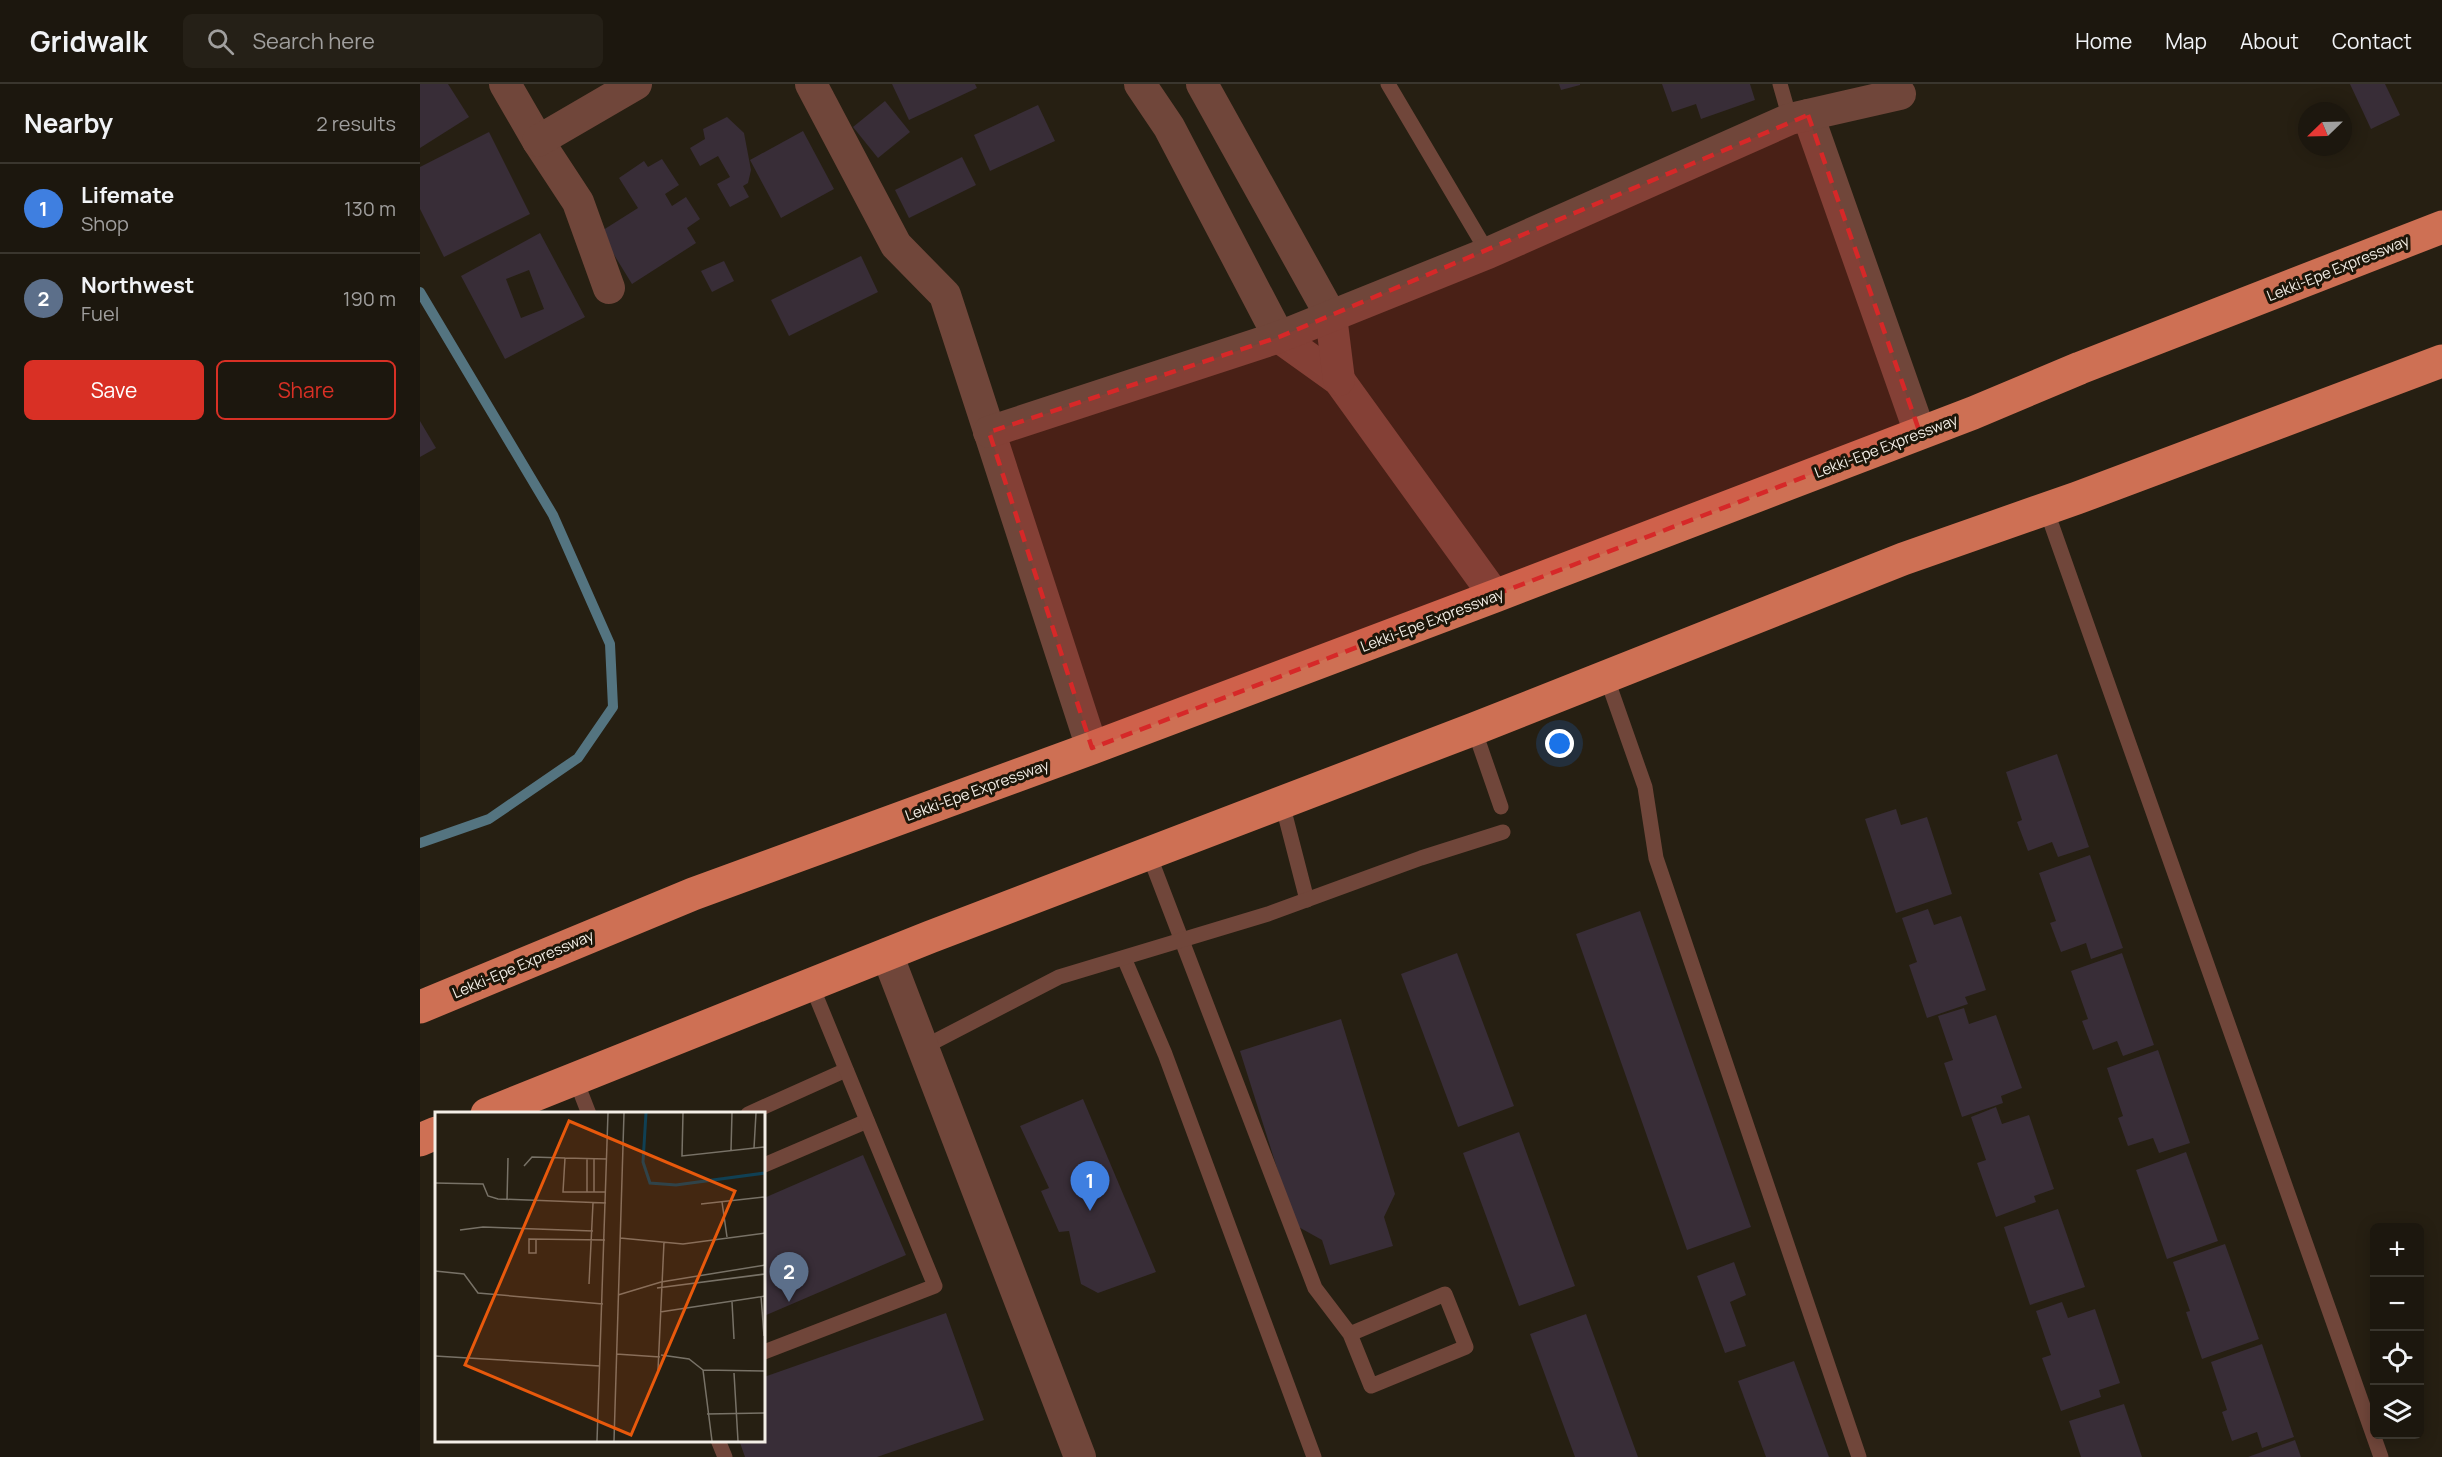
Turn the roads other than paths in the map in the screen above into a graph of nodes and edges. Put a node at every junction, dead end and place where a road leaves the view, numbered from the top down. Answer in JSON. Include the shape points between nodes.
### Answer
{"nodes":[{"id":1,"x":505,"y":84,"type":"edge"},
{"id":2,"x":636,"y":84,"type":"edge"},
{"id":3,"x":811,"y":84,"type":"edge"},
{"id":4,"x":1140,"y":84,"type":"edge"},
{"id":5,"x":1202,"y":84,"type":"edge"},
{"id":6,"x":1388,"y":84,"type":"edge"},
{"id":7,"x":1780,"y":84,"type":"edge"},
{"id":8,"x":1900,"y":94,"type":"dead end"},
{"id":9,"x":1799,"y":117,"type":"junction"},
{"id":10,"x":538,"y":141,"type":"junction"},
{"id":11,"x":2442,"y":227,"type":"edge"},
{"id":12,"x":1488,"y":253,"type":"junction"},
{"id":13,"x":609,"y":288,"type":"dead end"},
{"id":14,"x":1332,"y":316,"type":"junction"},
{"id":15,"x":1279,"y":337,"type":"junction"},
{"id":16,"x":2442,"y":361,"type":"edge"},
{"id":17,"x":1339,"y":380,"type":"junction"},
{"id":18,"x":988,"y":432,"type":"junction"},
{"id":19,"x":1920,"y":433,"type":"junction"},
{"id":20,"x":2046,"y":509,"type":"junction"},
{"id":21,"x":1495,"y":596,"type":"junction"},
{"id":22,"x":1606,"y":676,"type":"junction"},
{"id":23,"x":1474,"y":729,"type":"junction"},
{"id":24,"x":1092,"y":748,"type":"junction"},
{"id":25,"x":1281,"y":803,"type":"junction"},
{"id":26,"x":1501,"y":807,"type":"dead end"},
{"id":27,"x":1503,"y":832,"type":"dead end"},
{"id":28,"x":1148,"y":852,"type":"junction"},
{"id":29,"x":1307,"y":900,"type":"junction"},
{"id":30,"x":1182,"y":940,"type":"junction"},
{"id":31,"x":887,"y":954,"type":"junction"},
{"id":32,"x":1124,"y":958,"type":"junction"},
{"id":33,"x":811,"y":984,"type":"junction"},
{"id":34,"x":420,"y":1007,"type":"edge"},
{"id":35,"x":924,"y":1047,"type":"junction"},
{"id":36,"x":846,"y":1070,"type":"junction"},
{"id":37,"x":575,"y":1078,"type":"junction"},
{"id":38,"x":490,"y":1112,"type":"edge"},
{"id":39,"x":589,"y":1112,"type":"edge"},
{"id":40,"x":750,"y":1112,"type":"edge"},
{"id":41,"x":867,"y":1121,"type":"junction"},
{"id":42,"x":435,"y":1133,"type":"edge"},
{"id":43,"x":420,"y":1140,"type":"edge"},
{"id":44,"x":765,"y":1165,"type":"edge"},
{"id":45,"x":1350,"y":1334,"type":"junction"},
{"id":46,"x":765,"y":1352,"type":"edge"},
{"id":47,"x":719,"y":1442,"type":"edge"},
{"id":48,"x":725,"y":1457,"type":"edge"},
{"id":49,"x":1080,"y":1457,"type":"edge"},
{"id":50,"x":1314,"y":1457,"type":"edge"},
{"id":51,"x":1859,"y":1457,"type":"edge"},
{"id":52,"x":2380,"y":1457,"type":"edge"}],
"edges":[{"from":1,"to":10,"type":"street"},
{"from":2,"to":10,"type":"street"},
{"from":3,"to":18,"type":"street","via":[[896,245],[945,295]]},
{"from":4,"to":15,"type":"street","via":[[1169,127]]},
{"from":5,"to":14,"type":"street"},
{"from":6,"to":12,"type":"lane"},
{"from":7,"to":9,"type":"lane"},
{"from":8,"to":9,"type":"street"},
{"from":9,"to":12,"type":"street"},
{"from":9,"to":19,"type":"street"},
{"from":10,"to":13,"type":"street","via":[[578,202]]},
{"from":11,"to":19,"type":"highway","name":"Lekki-Epe Expressway"},
{"from":12,"to":14,"type":"street"},
{"from":14,"to":15,"type":"street"},
{"from":14,"to":17,"type":"street"},
{"from":15,"to":17,"type":"street"},
{"from":15,"to":18,"type":"street"},
{"from":16,"to":20,"type":"highway"},
{"from":17,"to":21,"type":"street"},
{"from":18,"to":24,"type":"street"},
{"from":19,"to":21,"type":"highway","name":"Lekki-Epe Expressway"},
{"from":20,"to":22,"type":"highway","via":[[1903,560]]},
{"from":20,"to":52,"type":"lane"},
{"from":21,"to":24,"type":"highway","name":"Lekki-Epe Expressway"},
{"from":22,"to":23,"type":"highway"},
{"from":22,"to":51,"type":"lane","via":[[1645,787],[1656,858]]},
{"from":23,"to":25,"type":"highway"},
{"from":23,"to":26,"type":"lane"},
{"from":24,"to":34,"type":"highway","name":"Lekki-Epe Expressway","via":[[693,894]]},
{"from":25,"to":28,"type":"highway"},
{"from":25,"to":29,"type":"lane"},
{"from":27,"to":29,"type":"lane"},
{"from":28,"to":30,"type":"lane"},
{"from":28,"to":31,"type":"highway"},
{"from":29,"to":30,"type":"lane"},
{"from":30,"to":32,"type":"lane"},
{"from":30,"to":45,"type":"lane","via":[[1315,1288]]},
{"from":31,"to":33,"type":"highway"},
{"from":31,"to":35,"type":"street"},
{"from":32,"to":35,"type":"lane","via":[[1059,977]]},
{"from":32,"to":50,"type":"lane","via":[[1165,1054]]},
{"from":33,"to":36,"type":"lane"},
{"from":33,"to":37,"type":"highway"},
{"from":35,"to":49,"type":"street"},
{"from":36,"to":40,"type":"lane"},
{"from":36,"to":41,"type":"lane"},
{"from":37,"to":38,"type":"highway"},
{"from":37,"to":39,"type":"lane"},
{"from":41,"to":44,"type":"lane"},
{"from":41,"to":46,"type":"lane","via":[[935,1286]]},
{"from":42,"to":43,"type":"highway"},
{"from":45,"to":45,"type":"lane","via":[[1371,1386],[1466,1347],[1445,1294]]},
{"from":47,"to":48,"type":"lane"}]}
